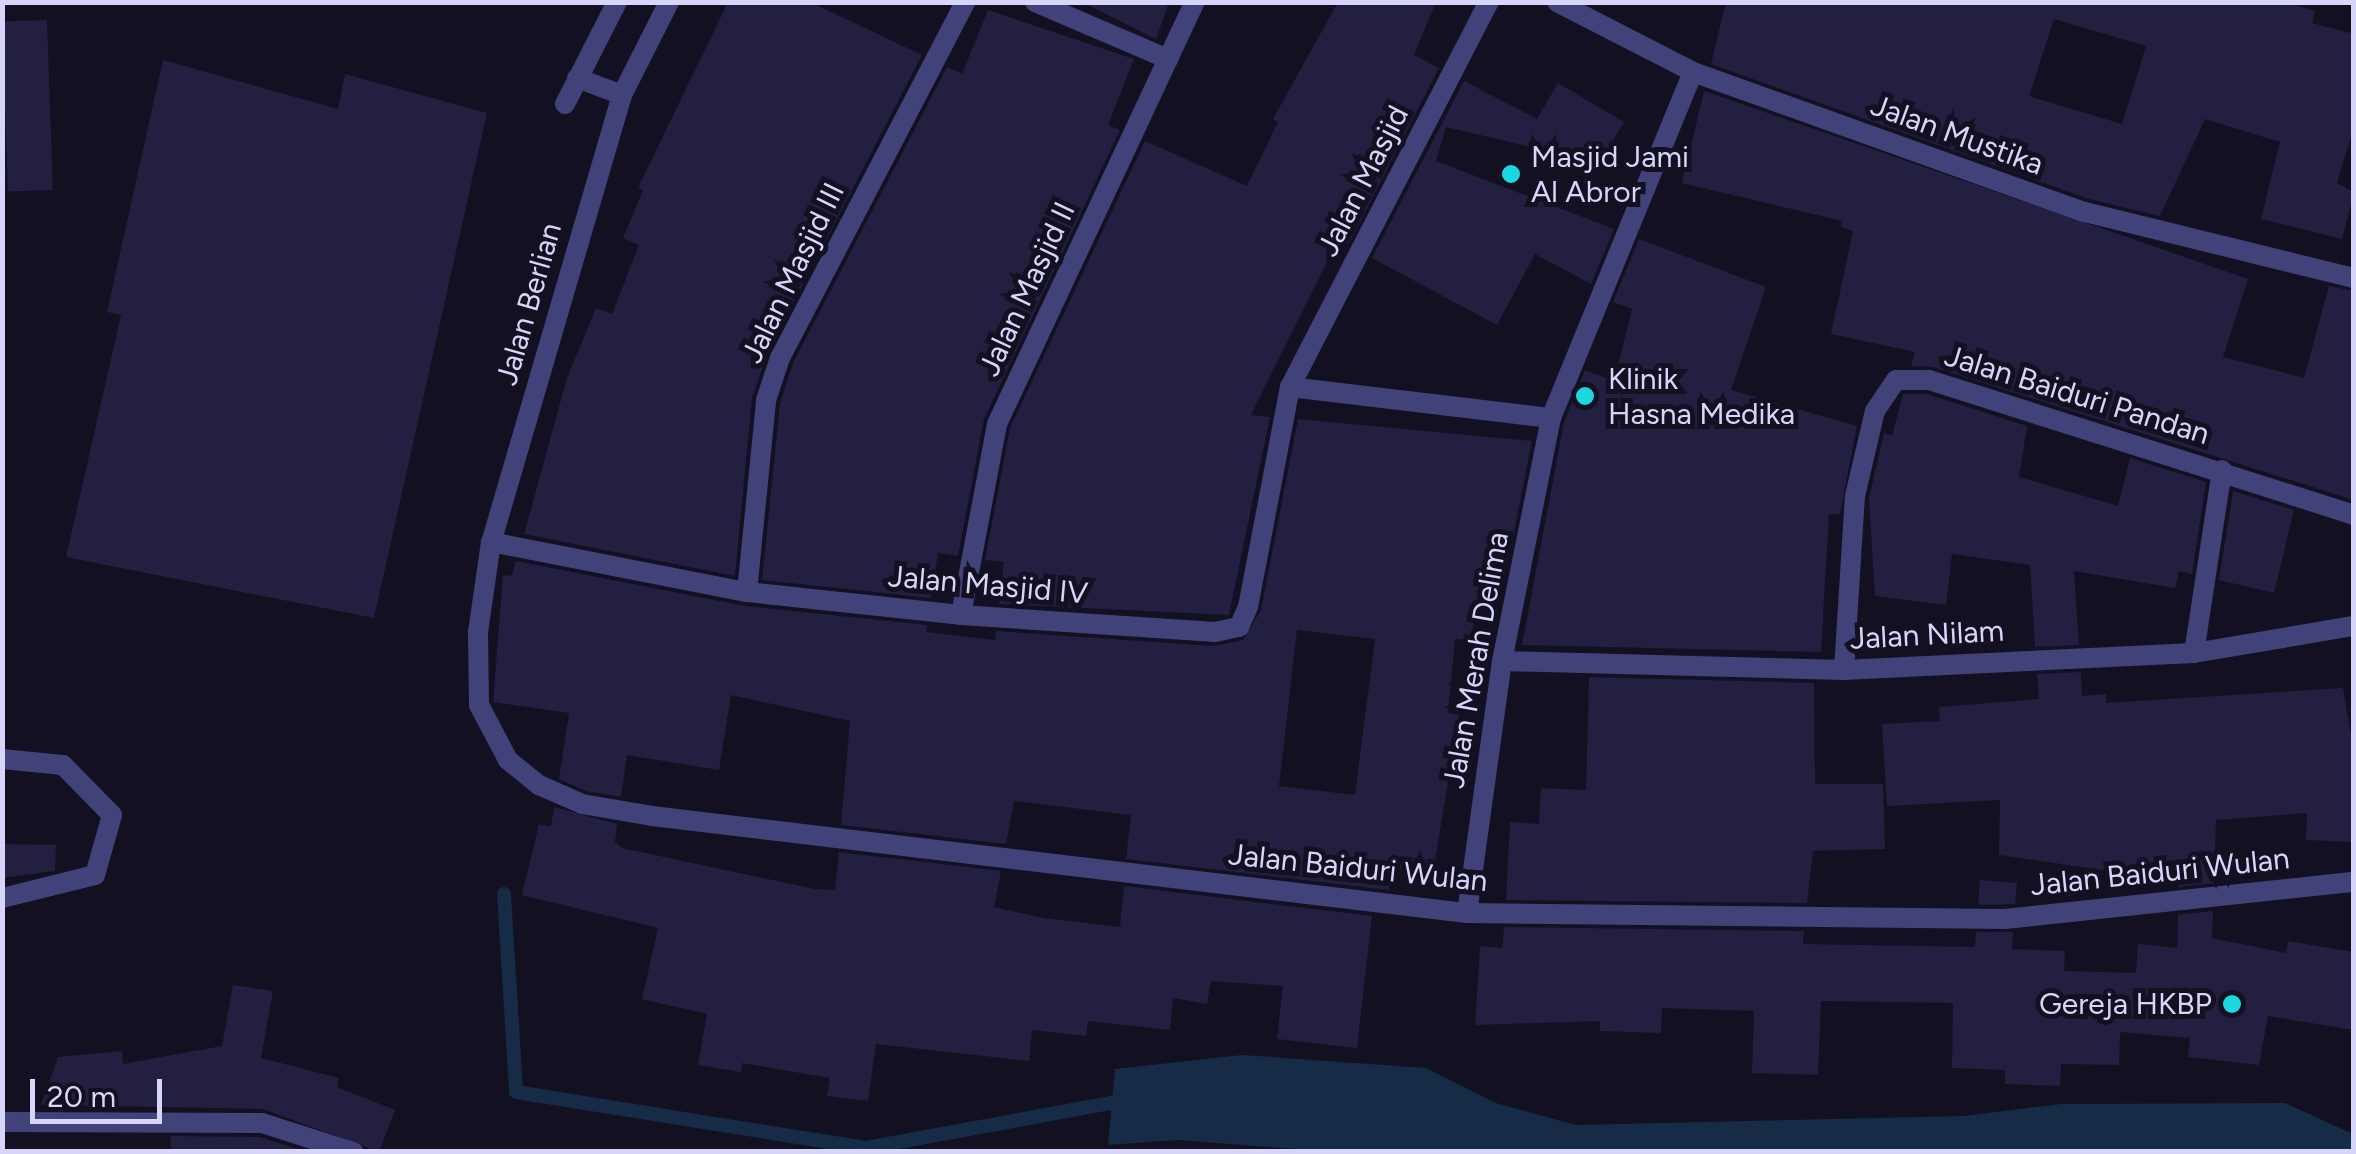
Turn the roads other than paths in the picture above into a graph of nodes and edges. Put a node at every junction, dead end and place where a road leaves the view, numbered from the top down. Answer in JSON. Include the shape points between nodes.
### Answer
{"nodes":[{"id":1,"x":618,"y":2,"type":"edge"},
{"id":2,"x":669,"y":2,"type":"edge"},
{"id":3,"x":966,"y":2,"type":"edge"},
{"id":4,"x":1036,"y":2,"type":"edge"},
{"id":5,"x":1194,"y":2,"type":"edge"},
{"id":6,"x":1489,"y":2,"type":"edge"},
{"id":7,"x":1557,"y":2,"type":"edge"},
{"id":8,"x":1168,"y":58,"type":"junction"},
{"id":9,"x":1693,"y":72,"type":"junction"},
{"id":10,"x":577,"y":78,"type":"junction"},
{"id":11,"x":622,"y":95,"type":"junction"},
{"id":12,"x":566,"y":104,"type":"dead end"},
{"id":13,"x":2354,"y":278,"type":"edge"},
{"id":14,"x":1290,"y":388,"type":"junction"},
{"id":15,"x":1551,"y":418,"type":"junction"},
{"id":16,"x":2222,"y":470,"type":"junction"},
{"id":17,"x":2354,"y":515,"type":"edge"},
{"id":18,"x":491,"y":542,"type":"junction"},
{"id":19,"x":747,"y":592,"type":"junction"},
{"id":20,"x":961,"y":615,"type":"junction"},
{"id":21,"x":2354,"y":626,"type":"edge"},
{"id":22,"x":478,"y":632,"type":"joint"},
{"id":23,"x":2194,"y":653,"type":"junction"},
{"id":24,"x":1502,"y":660,"type":"junction"},
{"id":25,"x":1844,"y":670,"type":"junction"},
{"id":26,"x":2,"y":759,"type":"edge"},
{"id":27,"x":2354,"y":882,"type":"edge"},
{"id":28,"x":2,"y":898,"type":"edge"},
{"id":29,"x":1466,"y":914,"type":"junction"},
{"id":30,"x":2,"y":1122,"type":"edge"},
{"id":31,"x":353,"y":1152,"type":"edge"}],
"edges":[{"from":1,"to":10,"type":"street"},
{"from":2,"to":11,"type":"street","name":"Jalan Berlian"},
{"from":3,"to":19,"type":"street","name":"Jalan Masjid III","via":[[780,358],[766,400]]},
{"from":4,"to":8,"type":"street"},
{"from":5,"to":8,"type":"street","name":"Jalan Masjid II"},
{"from":6,"to":14,"type":"street","name":"Jalan Masjid"},
{"from":7,"to":9,"type":"street","name":"Jalan Mustika"},
{"from":8,"to":20,"type":"street","name":"Jalan Masjid II","via":[[997,424]]},
{"from":9,"to":13,"type":"street","name":"Jalan Mustika","via":[[2085,212]]},
{"from":9,"to":15,"type":"street","name":"Jalan Merah Delima"},
{"from":10,"to":11,"type":"street"},
{"from":10,"to":12,"type":"street"},
{"from":11,"to":18,"type":"street","name":"Jalan Berlian"},
{"from":14,"to":15,"type":"street"},
{"from":14,"to":20,"type":"street","name":"Jalan Masjid IV","via":[[1248,607],[1238,627],[1216,632]]},
{"from":15,"to":24,"type":"street","name":"Jalan Merah Delima"},
{"from":16,"to":17,"type":"street","name":"Jalan Baiduri Pandan"},
{"from":16,"to":23,"type":"street"},
{"from":16,"to":25,"type":"street","name":"Jalan Baiduri Pandan","via":[[1929,380],[1896,380],[1875,411],[1854,496]]},
{"from":18,"to":19,"type":"street","name":"Jalan Masjid IV"},
{"from":18,"to":22,"type":"street","name":"Jalan Berlian"},
{"from":19,"to":20,"type":"street","name":"Jalan Masjid IV"},
{"from":21,"to":23,"type":"street","name":"Jalan Nilam"},
{"from":22,"to":29,"type":"street","name":"Jalan Baiduri Wulan","via":[[480,705],[495,742],[538,785],[582,804]]},
{"from":23,"to":25,"type":"street","name":"Jalan Nilam"},
{"from":24,"to":25,"type":"street","name":"Jalan Nilam"},
{"from":24,"to":29,"type":"street","name":"Jalan Merah Delima"},
{"from":26,"to":28,"type":"street","via":[[63,766],[112,815],[95,875]]},
{"from":27,"to":29,"type":"street","name":"Jalan Baiduri Wulan","via":[[2006,919]]},
{"from":30,"to":31,"type":"street","via":[[262,1124]]}]}
